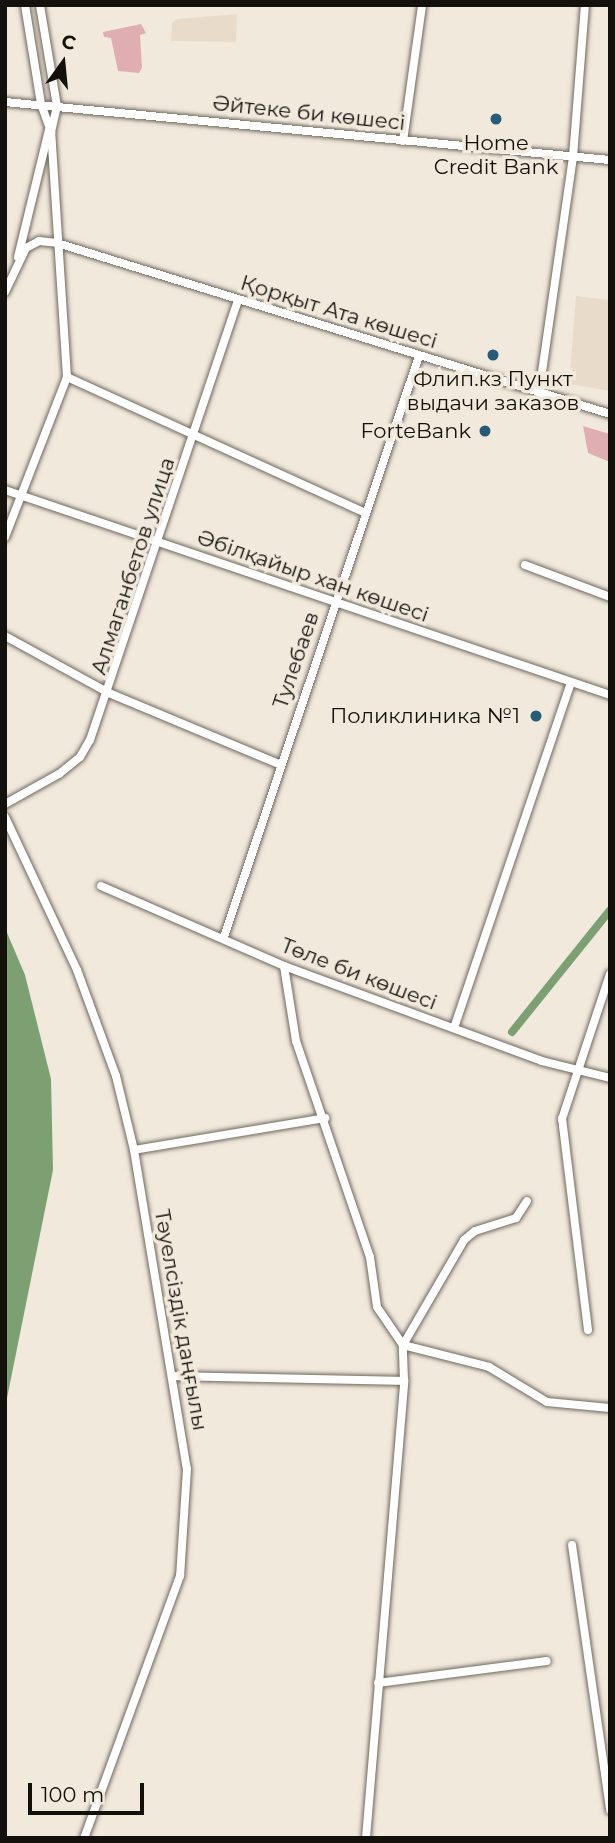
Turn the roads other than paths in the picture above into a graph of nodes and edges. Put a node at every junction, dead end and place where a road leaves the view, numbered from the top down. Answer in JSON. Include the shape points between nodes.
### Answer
{"nodes":[{"id":1,"x":25,"y":5,"type":"edge"},
{"id":2,"x":40,"y":5,"type":"edge"},
{"id":3,"x":422,"y":5,"type":"edge"},
{"id":4,"x":584,"y":5,"type":"edge"},
{"id":5,"x":5,"y":102,"type":"edge"},
{"id":6,"x":41,"y":104,"type":"junction"},
{"id":7,"x":57,"y":106,"type":"junction"},
{"id":8,"x":50,"y":130,"type":"junction"},
{"id":9,"x":403,"y":141,"type":"junction"},
{"id":10,"x":573,"y":157,"type":"junction"},
{"id":11,"x":610,"y":160,"type":"edge"},
{"id":12,"x":57,"y":243,"type":"junction"},
{"id":13,"x":15,"y":269,"type":"junction"},
{"id":14,"x":8,"y":277,"type":"edge"},
{"id":15,"x":5,"y":292,"type":"edge"},
{"id":16,"x":238,"y":299,"type":"junction"},
{"id":17,"x":419,"y":356,"type":"junction"},
{"id":18,"x":67,"y":377,"type":"junction"},
{"id":19,"x":539,"y":393,"type":"junction"},
{"id":20,"x":610,"y":414,"type":"edge"},
{"id":21,"x":196,"y":434,"type":"junction"},
{"id":22,"x":5,"y":490,"type":"edge"},
{"id":23,"x":22,"y":495,"type":"junction"},
{"id":24,"x":365,"y":513,"type":"junction"},
{"id":25,"x":5,"y":537,"type":"edge"},
{"id":26,"x":160,"y":543,"type":"junction"},
{"id":27,"x":525,"y":565,"type":"dead end"},
{"id":28,"x":610,"y":597,"type":"edge"},
{"id":29,"x":334,"y":602,"type":"junction"},
{"id":30,"x":5,"y":636,"type":"edge"},
{"id":31,"x":572,"y":682,"type":"junction"},
{"id":32,"x":109,"y":693,"type":"junction"},
{"id":33,"x":610,"y":695,"type":"edge"},
{"id":34,"x":279,"y":764,"type":"junction"},
{"id":35,"x":5,"y":804,"type":"edge"},
{"id":36,"x":5,"y":817,"type":"edge"},
{"id":37,"x":102,"y":886,"type":"dead end"},
{"id":38,"x":224,"y":937,"type":"junction"},
{"id":39,"x":284,"y":966,"type":"junction"},
{"id":40,"x":610,"y":974,"type":"edge"},
{"id":41,"x":454,"y":1028,"type":"junction"},
{"id":42,"x":577,"y":1069,"type":"junction"},
{"id":43,"x":610,"y":1078,"type":"edge"},
{"id":44,"x":325,"y":1118,"type":"junction"},
{"id":45,"x":134,"y":1150,"type":"junction"},
{"id":46,"x":527,"y":1201,"type":"dead end"},
{"id":47,"x":589,"y":1330,"type":"dead end"},
{"id":48,"x":403,"y":1345,"type":"junction"},
{"id":49,"x":173,"y":1376,"type":"junction"},
{"id":50,"x":404,"y":1381,"type":"junction"},
{"id":51,"x":610,"y":1408,"type":"edge"},
{"id":52,"x":572,"y":1545,"type":"dead end"},
{"id":53,"x":547,"y":1661,"type":"dead end"},
{"id":54,"x":378,"y":1683,"type":"junction"},
{"id":55,"x":610,"y":1810,"type":"edge"},
{"id":56,"x":84,"y":1838,"type":"edge"},
{"id":57,"x":366,"y":1838,"type":"edge"}],
"edges":[{"from":1,"to":6,"type":"street"},
{"from":2,"to":7,"type":"street"},
{"from":3,"to":9,"type":"street"},
{"from":4,"to":10,"type":"street"},
{"from":5,"to":6,"type":"street","name":"Әйтеке би көшесі"},
{"from":6,"to":7,"type":"street","name":"Әйтеке би көшесі"},
{"from":6,"to":8,"type":"street"},
{"from":7,"to":8,"type":"street"},
{"from":7,"to":9,"type":"street","name":"Әйтеке би көшесі"},
{"from":8,"to":12,"type":"street"},
{"from":8,"to":13,"type":"street"},
{"from":9,"to":10,"type":"street","name":"Әйтеке би көшесі"},
{"from":10,"to":11,"type":"street","name":"Әйтеке би көшесі"},
{"from":10,"to":19,"type":"street"},
{"from":12,"to":13,"type":"street","via":[[32,244]]},
{"from":12,"to":16,"type":"street","name":"Қорқыт Ата көшесі"},
{"from":12,"to":18,"type":"street"},
{"from":13,"to":14,"type":"street"},
{"from":14,"to":15,"type":"street"},
{"from":16,"to":17,"type":"street","name":"Қорқыт Ата көшесі"},
{"from":16,"to":21,"type":"street","name":"Алмаганбетов улица"},
{"from":17,"to":19,"type":"street","name":"Қорқыт Ата көшесі"},
{"from":17,"to":24,"type":"street","name":"Тулебаев"},
{"from":18,"to":21,"type":"street"},
{"from":18,"to":23,"type":"street"},
{"from":19,"to":20,"type":"street","name":"Қорқыт Ата көшесі"},
{"from":21,"to":24,"type":"street"},
{"from":21,"to":26,"type":"street","name":"Алмаганбетов улица"},
{"from":22,"to":23,"type":"street","name":"Әбілқайыр хан көшесі"},
{"from":23,"to":25,"type":"street"},
{"from":23,"to":26,"type":"street","name":"Әбілқайыр хан көшесі"},
{"from":24,"to":29,"type":"street","name":"Тулебаев"},
{"from":26,"to":29,"type":"street","name":"Әбілқайыр хан көшесі"},
{"from":26,"to":32,"type":"street","name":"Алмаганбетов улица"},
{"from":27,"to":28,"type":"street"},
{"from":29,"to":31,"type":"street","name":"Әбілқайыр хан көшесі"},
{"from":29,"to":34,"type":"street","name":"Тулебаев"},
{"from":30,"to":32,"type":"street"},
{"from":31,"to":33,"type":"street","name":"Әбілқайыр хан көшесі"},
{"from":31,"to":41,"type":"street"},
{"from":32,"to":34,"type":"street"},
{"from":32,"to":35,"type":"street","name":"Алмаганбетов улица","via":[[80,757]]},
{"from":34,"to":38,"type":"street","name":"Тулебаев"},
{"from":36,"to":45,"type":"street","name":"Тәуелсіздік даңғылы","via":[[81,980],[116,1076]]},
{"from":37,"to":38,"type":"street","name":"Төле би көшесі"},
{"from":38,"to":39,"type":"street","name":"Төле би көшесі"},
{"from":39,"to":41,"type":"street","name":"Төле би көшесі"},
{"from":39,"to":44,"type":"street","via":[[296,1041]]},
{"from":40,"to":42,"type":"street"},
{"from":41,"to":42,"type":"street","name":"Төле би көшесі"},
{"from":42,"to":43,"type":"street","name":"Төле би көшесі"},
{"from":42,"to":47,"type":"street","via":[[562,1119]]},
{"from":44,"to":45,"type":"street"},
{"from":44,"to":48,"type":"street","via":[[370,1257],[377,1307]]},
{"from":45,"to":49,"type":"street","name":"Тәуелсіздік даңғылы"},
{"from":46,"to":48,"type":"street","via":[[516,1218],[475,1231],[464,1240]]},
{"from":48,"to":50,"type":"street"},
{"from":48,"to":51,"type":"street","via":[[489,1367],[547,1402]]},
{"from":49,"to":50,"type":"street"},
{"from":49,"to":56,"type":"street","name":"Тәуелсіздік даңғылы","via":[[187,1469],[180,1576]]},
{"from":50,"to":54,"type":"street"},
{"from":52,"to":55,"type":"street"},
{"from":53,"to":54,"type":"street"},
{"from":54,"to":57,"type":"street"}]}
